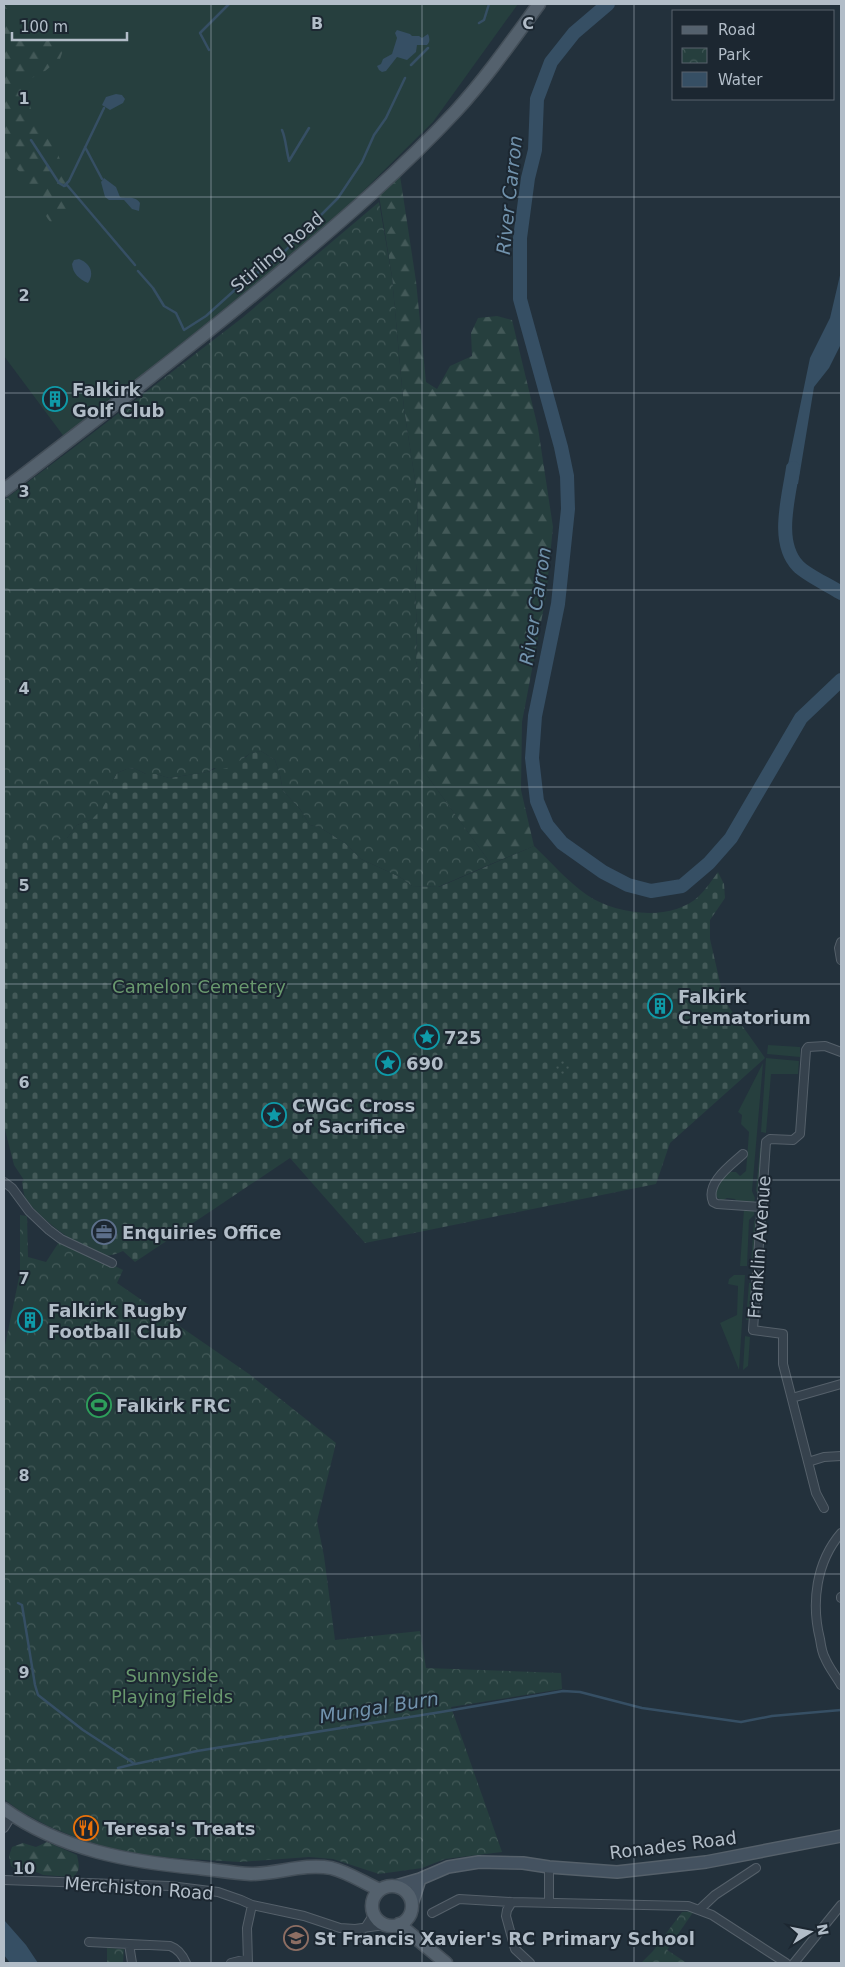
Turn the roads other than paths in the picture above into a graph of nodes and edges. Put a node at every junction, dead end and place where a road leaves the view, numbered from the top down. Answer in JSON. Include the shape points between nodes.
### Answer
{"nodes":[{"id":1,"x":539,"y":4,"type":"edge"},
{"id":2,"x":4,"y":490,"type":"edge"},
{"id":3,"x":841,"y":942,"type":"edge"},
{"id":4,"x":841,"y":960,"type":"edge"},
{"id":5,"x":841,"y":1052,"type":"edge"},
{"id":6,"x":743,"y":1154,"type":"dead end"},
{"id":7,"x":735,"y":1162,"type":"junction"},
{"id":8,"x":741,"y":1168,"type":"dead end"},
{"id":9,"x":4,"y":1182,"type":"edge"},
{"id":10,"x":761,"y":1207,"type":"junction"},
{"id":11,"x":112,"y":1263,"type":"dead end"},
{"id":12,"x":841,"y":1384,"type":"edge"},
{"id":13,"x":792,"y":1398,"type":"junction"},
{"id":14,"x":841,"y":1456,"type":"edge"},
{"id":15,"x":808,"y":1462,"type":"junction"},
{"id":16,"x":824,"y":1508,"type":"dead end"},
{"id":17,"x":841,"y":1533,"type":"edge"},
{"id":18,"x":841,"y":1685,"type":"edge"},
{"id":19,"x":8,"y":1812,"type":"edge"},
{"id":20,"x":4,"y":1828,"type":"edge"},
{"id":21,"x":841,"y":1836,"type":"edge"},
{"id":22,"x":549,"y":1868,"type":"junction"},
{"id":23,"x":756,"y":1868,"type":"dead end"},
{"id":24,"x":358,"y":1879,"type":"junction"},
{"id":25,"x":420,"y":1879,"type":"junction"},
{"id":26,"x":4,"y":1880,"type":"edge"},
{"id":27,"x":396,"y":1886,"type":"junction"},
{"id":28,"x":380,"y":1890,"type":"junction"},
{"id":29,"x":512,"y":1902,"type":"junction"},
{"id":30,"x":549,"y":1903,"type":"junction"},
{"id":31,"x":841,"y":1905,"type":"edge"},
{"id":32,"x":252,"y":1906,"type":"junction"},
{"id":33,"x":373,"y":1908,"type":"junction"},
{"id":34,"x":411,"y":1909,"type":"junction"},
{"id":35,"x":699,"y":1910,"type":"junction"},
{"id":36,"x":432,"y":1914,"type":"dead end"},
{"id":37,"x":399,"y":1924,"type":"junction"},
{"id":38,"x":385,"y":1925,"type":"junction"},
{"id":39,"x":362,"y":1928,"type":"junction"},
{"id":40,"x":420,"y":1941,"type":"junction"},
{"id":41,"x":89,"y":1942,"type":"dead end"},
{"id":42,"x":385,"y":1942,"type":"dead end"},
{"id":43,"x":129,"y":1944,"type":"junction"},
{"id":44,"x":248,"y":1961,"type":"edge"},
{"id":45,"x":132,"y":1963,"type":"edge"},
{"id":46,"x":186,"y":1963,"type":"edge"},
{"id":47,"x":231,"y":1963,"type":"edge"},
{"id":48,"x":446,"y":1963,"type":"edge"},
{"id":49,"x":530,"y":1963,"type":"edge"},
{"id":50,"x":786,"y":1963,"type":"edge"},
{"id":51,"x":794,"y":1963,"type":"edge"}],
"edges":[{"from":1,"to":2,"type":"main road","name":"Stirling Road","via":[[456,111],[378,189],[235,311]]},
{"from":3,"to":4,"type":"street"},
{"from":5,"to":10,"type":"street","name":"Franklin Avenue","via":[[825,1046],[811,1046],[806,1050],[800,1134],[793,1140],[770,1139],[766,1142]]},
{"from":6,"to":7,"type":"street"},
{"from":7,"to":8,"type":"street"},
{"from":7,"to":10,"type":"street","via":[[713,1187],[713,1202]]},
{"from":9,"to":11,"type":"street","via":[[49,1230]]},
{"from":10,"to":13,"type":"street","name":"Franklin Avenue","via":[[753,1330],[783,1334],[783,1364]]},
{"from":12,"to":13,"type":"street"},
{"from":13,"to":15,"type":"street","name":"Franklin Avenue"},
{"from":14,"to":15,"type":"street"},
{"from":15,"to":16,"type":"street","name":"Franklin Avenue","via":[[816,1493]]},
{"from":17,"to":18,"type":"street","via":[[820,1573],[815,1597],[816,1624],[824,1658]]},
{"from":19,"to":20,"type":"street"},
{"from":19,"to":24,"type":"main road","via":[[54,1838],[118,1858],[251,1874],[308,1867],[331,1868]]},
{"from":21,"to":22,"type":"main road","name":"Ronades Road","via":[[642,1870],[617,1872]]},
{"from":22,"to":25,"type":"main road","name":"Ronades Road","via":[[523,1863],[479,1862],[448,1868]]},
{"from":22,"to":30,"type":"street"},
{"from":23,"to":35,"type":"street","via":[[715,1895]]},
{"from":24,"to":28,"type":"main road"},
{"from":24,"to":33,"type":"main road","via":[[369,1894]]},
{"from":25,"to":27,"type":"main road","name":"Ronades Road"},
{"from":25,"to":34,"type":"main road"},
{"from":26,"to":32,"type":"street","name":"Merchiston Road","via":[[170,1886],[218,1892]]},
{"from":27,"to":28,"type":"main road"},
{"from":27,"to":34,"type":"main road","via":[[407,1892]]},
{"from":28,"to":33,"type":"main road"},
{"from":29,"to":30,"type":"street"},
{"from":29,"to":36,"type":"street","via":[[459,1899]]},
{"from":29,"to":49,"type":"street","via":[[506,1916],[515,1948]]},
{"from":30,"to":35,"type":"street","via":[[688,1906]]},
{"from":31,"to":51,"type":"street"},
{"from":32,"to":39,"type":"street","name":"Merchiston Road","via":[[304,1916],[340,1928]]},
{"from":32,"to":44,"type":"street","via":[[247,1928]]},
{"from":33,"to":38,"type":"main road","via":[[378,1920]]},
{"from":33,"to":39,"type":"street"},
{"from":34,"to":37,"type":"main road","via":[[406,1920]]},
{"from":34,"to":40,"type":"main road"},
{"from":35,"to":50,"type":"street"},
{"from":37,"to":38,"type":"main road"},
{"from":37,"to":40,"type":"main road"},
{"from":38,"to":39,"type":"street","name":"Merchiston Road"},
{"from":39,"to":42,"type":"street","name":"Merchiston Road","via":[[363,1939]]},
{"from":40,"to":48,"type":"main road"},
{"from":41,"to":43,"type":"street"},
{"from":43,"to":45,"type":"street"},
{"from":43,"to":46,"type":"street","via":[[175,1948]]},
{"from":44,"to":47,"type":"street"}]}
